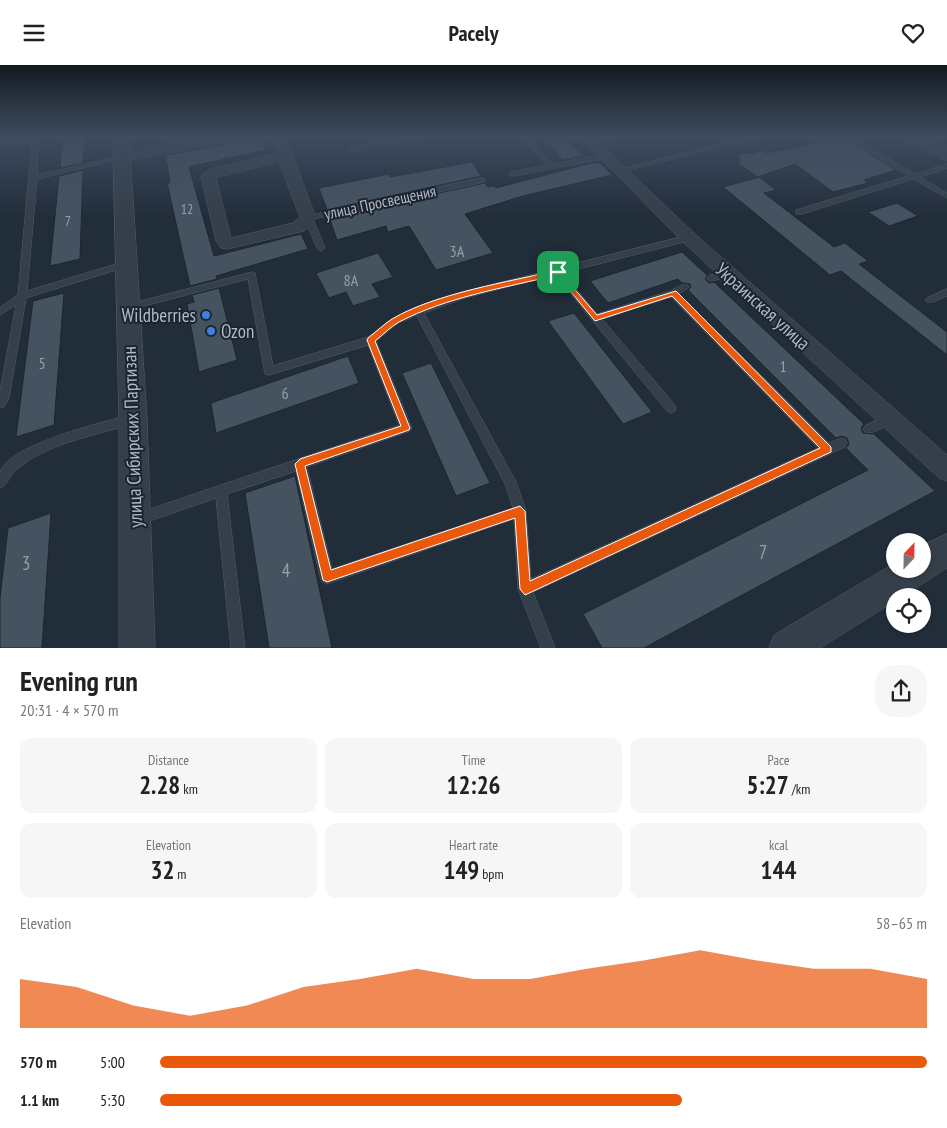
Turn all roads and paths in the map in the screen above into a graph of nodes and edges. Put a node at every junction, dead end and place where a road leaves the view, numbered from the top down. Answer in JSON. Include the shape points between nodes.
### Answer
{"nodes":[{"id":1,"x":34,"y":163,"type":"edge"},
{"id":2,"x":76,"y":163,"type":"edge"},
{"id":3,"x":122,"y":163,"type":"edge"},
{"id":4,"x":256,"y":163,"type":"edge"},
{"id":5,"x":286,"y":163,"type":"edge"},
{"id":6,"x":548,"y":163,"type":"edge"},
{"id":7,"x":571,"y":163,"type":"edge"},
{"id":8,"x":614,"y":163,"type":"edge"},
{"id":9,"x":648,"y":163,"type":"edge"},
{"id":10,"x":892,"y":163,"type":"edge"},
{"id":11,"x":947,"y":166,"type":"edge"},
{"id":12,"x":552,"y":167,"type":"junction"},
{"id":13,"x":621,"y":170,"type":"junction"},
{"id":14,"x":513,"y":174,"type":"dead end"},
{"id":15,"x":914,"y":177,"type":"junction"},
{"id":16,"x":34,"y":178,"type":"junction"},
{"id":17,"x":481,"y":180,"type":"dead end"},
{"id":18,"x":947,"y":196,"type":"edge"},
{"id":19,"x":799,"y":213,"type":"dead end"},
{"id":20,"x":308,"y":218,"type":"junction"},
{"id":21,"x":689,"y":238,"type":"junction"},
{"id":22,"x":321,"y":248,"type":"dead end"},
{"id":23,"x":126,"y":264,"type":"junction"},
{"id":24,"x":558,"y":272,"type":"junction"},
{"id":25,"x":729,"y":275,"type":"junction"},
{"id":26,"x":710,"y":278,"type":"dead end"},
{"id":27,"x":685,"y":287,"type":"dead end"},
{"id":28,"x":947,"y":292,"type":"edge"},
{"id":29,"x":673,"y":293,"type":"junction"},
{"id":30,"x":22,"y":296,"type":"junction"},
{"id":31,"x":930,"y":301,"type":"dead end"},
{"id":32,"x":132,"y":305,"type":"dead end"},
{"id":33,"x":418,"y":310,"type":"junction"},
{"id":34,"x":0,"y":312,"type":"edge"},
{"id":35,"x":595,"y":318,"type":"junction"},
{"id":36,"x":370,"y":340,"type":"junction"},
{"id":37,"x":0,"y":404,"type":"edge"},
{"id":38,"x":671,"y":408,"type":"dead end"},
{"id":39,"x":133,"y":419,"type":"junction"},
{"id":40,"x":889,"y":419,"type":"junction"},
{"id":41,"x":869,"y":429,"type":"dead end"},
{"id":42,"x":840,"y":443,"type":"dead end"},
{"id":43,"x":827,"y":449,"type":"junction"},
{"id":44,"x":300,"y":464,"type":"junction"},
{"id":45,"x":947,"y":470,"type":"edge"},
{"id":46,"x":0,"y":481,"type":"edge"},
{"id":47,"x":221,"y":491,"type":"junction"},
{"id":48,"x":520,"y":511,"type":"junction"},
{"id":49,"x":135,"y":520,"type":"junction"},
{"id":50,"x":947,"y":549,"type":"edge"},
{"id":51,"x":931,"y":559,"type":"edge"},
{"id":52,"x":901,"y":578,"type":"edge"},
{"id":53,"x":525,"y":589,"type":"junction"},
{"id":54,"x":137,"y":648,"type":"edge"},
{"id":55,"x":238,"y":648,"type":"edge"},
{"id":56,"x":548,"y":648,"type":"edge"},
{"id":57,"x":788,"y":648,"type":"edge"}],
"edges":[{"from":1,"to":16,"type":"lane"},
{"from":2,"to":16,"type":"lane"},
{"from":3,"to":23,"type":"street","name":"улица Сибирских Партизан"},
{"from":4,"to":20,"type":"street","via":[[208,176],[224,241],[234,243],[298,227]]},
{"from":5,"to":20,"type":"street"},
{"from":6,"to":12,"type":"lane"},
{"from":7,"to":12,"type":"lane"},
{"from":8,"to":13,"type":"street","name":"Украинская улица"},
{"from":9,"to":13,"type":"lane"},
{"from":10,"to":15,"type":"lane"},
{"from":11,"to":15,"type":"lane"},
{"from":12,"to":14,"type":"lane"},
{"from":13,"to":21,"type":"street","name":"Украинская улица"},
{"from":15,"to":18,"type":"lane"},
{"from":15,"to":19,"type":"lane"},
{"from":16,"to":30,"type":"lane"},
{"from":17,"to":20,"type":"lane","name":"улица Просвещения"},
{"from":20,"to":22,"type":"lane"},
{"from":21,"to":24,"type":"lane"},
{"from":21,"to":25,"type":"street","name":"Украинская улица"},
{"from":23,"to":30,"type":"lane"},
{"from":23,"to":39,"type":"street","name":"улица Сибирских Партизан"},
{"from":24,"to":33,"type":"lane","via":[[463,295]]},
{"from":24,"to":35,"type":"lane"},
{"from":25,"to":26,"type":"lane"},
{"from":25,"to":40,"type":"street","name":"Украинская улица"},
{"from":27,"to":29,"type":"lane"},
{"from":28,"to":31,"type":"lane"},
{"from":29,"to":35,"type":"lane"},
{"from":29,"to":43,"type":"lane"},
{"from":30,"to":34,"type":"lane"},
{"from":30,"to":37,"type":"lane","via":[[4,399]]},
{"from":32,"to":36,"type":"lane","via":[[252,275],[269,371]]},
{"from":33,"to":36,"type":"lane","via":[[395,321]]},
{"from":33,"to":48,"type":"lane","via":[[510,482]]},
{"from":35,"to":38,"type":"lane"},
{"from":36,"to":44,"type":"lane","via":[[406,428]]},
{"from":39,"to":46,"type":"lane","via":[[22,456],[9,466]]},
{"from":39,"to":49,"type":"street","name":"улица Сибирских Партизан"},
{"from":40,"to":41,"type":"lane"},
{"from":40,"to":45,"type":"street","name":"Украинская улица"},
{"from":42,"to":43,"type":"lane"},
{"from":43,"to":53,"type":"lane"},
{"from":44,"to":47,"type":"lane"},
{"from":44,"to":48,"type":"lane","via":[[327,577]]},
{"from":47,"to":49,"type":"lane"},
{"from":47,"to":55,"type":"lane"},
{"from":48,"to":53,"type":"lane"},
{"from":49,"to":54,"type":"street","name":"улица Сибирских Партизан"},
{"from":50,"to":51,"type":"street"},
{"from":52,"to":57,"type":"street"},
{"from":53,"to":56,"type":"lane"}]}
